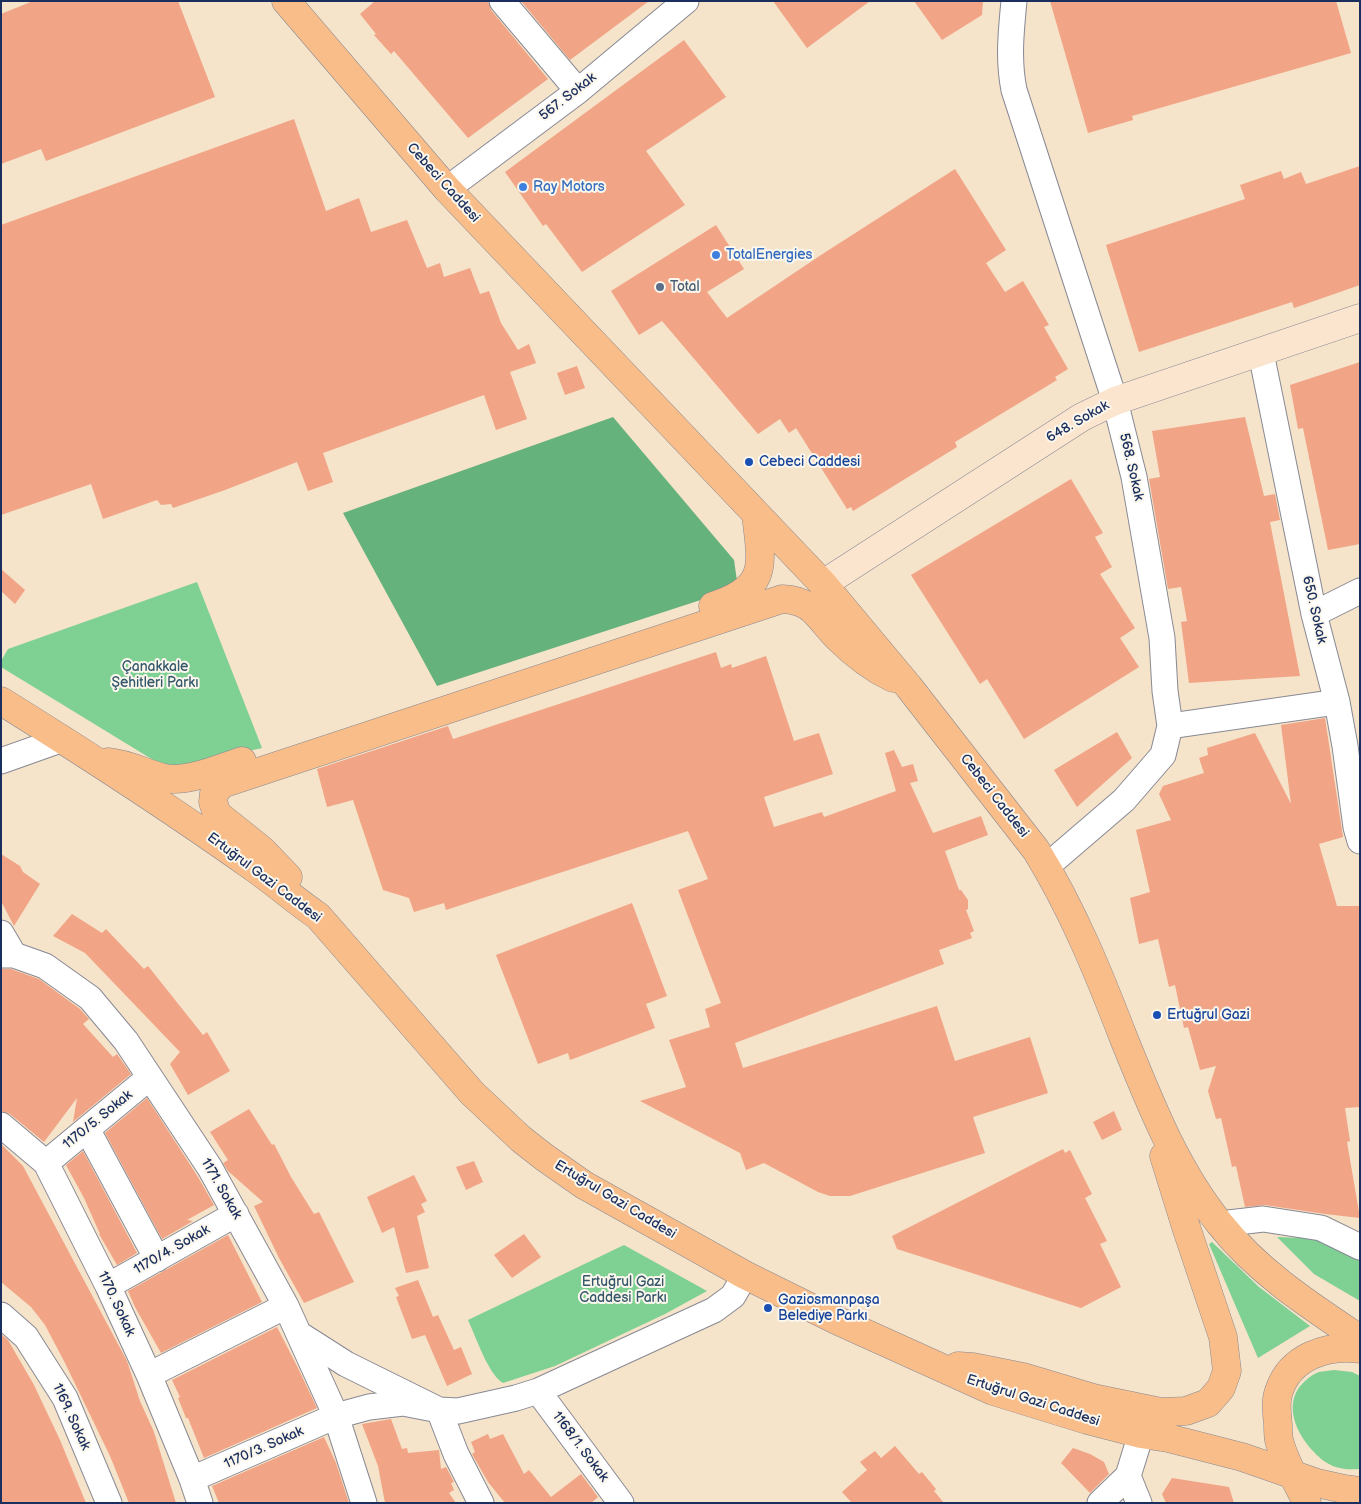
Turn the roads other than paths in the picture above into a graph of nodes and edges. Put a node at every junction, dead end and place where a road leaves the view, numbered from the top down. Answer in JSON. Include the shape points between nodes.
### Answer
{"nodes":[{"id":1,"x":286,"y":1,"type":"edge"},
{"id":2,"x":502,"y":1,"type":"edge"},
{"id":3,"x":686,"y":1,"type":"edge"},
{"id":4,"x":1014,"y":1,"type":"edge"},
{"id":5,"x":578,"y":91,"type":"junction"},
{"id":6,"x":447,"y":189,"type":"junction"},
{"id":7,"x":1360,"y":318,"type":"edge"},
{"id":8,"x":1261,"y":353,"type":"junction"},
{"id":9,"x":1115,"y":401,"type":"junction"},
{"id":10,"x":756,"y":515,"type":"junction"},
{"id":11,"x":823,"y":584,"type":"junction"},
{"id":12,"x":1360,"y":591,"type":"edge"},
{"id":13,"x":1314,"y":614,"type":"junction"},
{"id":14,"x":910,"y":687,"type":"junction"},
{"id":15,"x":1,"y":700,"type":"edge"},
{"id":16,"x":1336,"y":702,"type":"junction"},
{"id":17,"x":1170,"y":726,"type":"junction"},
{"id":18,"x":63,"y":739,"type":"junction"},
{"id":19,"x":97,"y":760,"type":"junction"},
{"id":20,"x":1,"y":761,"type":"edge"},
{"id":21,"x":1360,"y":841,"type":"edge"},
{"id":22,"x":1046,"y":867,"type":"junction"},
{"id":23,"x":318,"y":916,"type":"junction"},
{"id":24,"x":1,"y":933,"type":"edge"},
{"id":25,"x":7,"y":955,"type":"edge"},
{"id":26,"x":150,"y":1077,"type":"junction"},
{"id":27,"x":1149,"y":1102,"type":"junction"},
{"id":28,"x":1,"y":1125,"type":"edge"},
{"id":29,"x":87,"y":1129,"type":"junction"},
{"id":30,"x":46,"y":1163,"type":"junction"},
{"id":31,"x":236,"y":1214,"type":"junction"},
{"id":32,"x":1220,"y":1224,"type":"junction"},
{"id":33,"x":1360,"y":1247,"type":"edge"},
{"id":34,"x":157,"y":1259,"type":"junction"},
{"id":35,"x":745,"y":1275,"type":"junction"},
{"id":36,"x":108,"y":1286,"type":"junction"},
{"id":37,"x":286,"y":1306,"type":"junction"},
{"id":38,"x":1,"y":1315,"type":"edge"},
{"id":39,"x":299,"y":1334,"type":"junction"},
{"id":40,"x":1360,"y":1339,"type":"edge"},
{"id":41,"x":1360,"y":1349,"type":"edge"},
{"id":42,"x":934,"y":1365,"type":"junction"},
{"id":43,"x":149,"y":1375,"type":"junction"},
{"id":44,"x":538,"y":1391,"type":"junction"},
{"id":45,"x":439,"y":1410,"type":"junction"},
{"id":46,"x":336,"y":1416,"type":"junction"},
{"id":47,"x":1141,"y":1434,"type":"junction"},
{"id":48,"x":1128,"y":1476,"type":"junction"},
{"id":49,"x":1294,"y":1476,"type":"junction"},
{"id":50,"x":192,"y":1479,"type":"junction"},
{"id":51,"x":1360,"y":1491,"type":"edge"},
{"id":52,"x":110,"y":1503,"type":"edge"},
{"id":53,"x":200,"y":1503,"type":"edge"},
{"id":54,"x":364,"y":1503,"type":"edge"},
{"id":55,"x":481,"y":1503,"type":"edge"},
{"id":56,"x":621,"y":1503,"type":"edge"},
{"id":57,"x":1100,"y":1503,"type":"edge"},
{"id":58,"x":1139,"y":1503,"type":"edge"},
{"id":59,"x":1307,"y":1503,"type":"edge"}],
"edges":[{"from":1,"to":6,"type":"main road","name":"Cebeci Caddesi"},
{"from":2,"to":5,"type":"street"},
{"from":3,"to":5,"type":"street","name":"567. Sokak"},
{"from":4,"to":9,"type":"street","name":"568. Sokak","via":[[1010,69],[1014,90]]},
{"from":5,"to":6,"type":"street","name":"567. Sokak"},
{"from":6,"to":10,"type":"main road","name":"Cebeci Caddesi"},
{"from":7,"to":8,"type":"street","name":"648. Sokak"},
{"from":8,"to":9,"type":"street","name":"648. Sokak"},
{"from":8,"to":13,"type":"street","name":"650. Sokak"},
{"from":9,"to":11,"type":"street","name":"648. Sokak","via":[[1082,417]]},
{"from":9,"to":17,"type":"street","name":"568. Sokak","via":[[1134,476],[1152,573]]},
{"from":10,"to":11,"type":"main road","name":"Cebeci Caddesi"},
{"from":10,"to":19,"type":"main road","via":[[760,548],[757,575],[754,583],[724,603],[187,778],[165,778],[123,763]]},
{"from":11,"to":14,"type":"main road","name":"Cebeci Caddesi"},
{"from":12,"to":13,"type":"street"},
{"from":13,"to":16,"type":"street","name":"650. Sokak"},
{"from":14,"to":22,"type":"main road","name":"Cebeci Caddesi"},
{"from":14,"to":23,"type":"main road","via":[[878,671],[853,652],[804,603],[782,599],[222,784],[214,792],[217,814],[262,850],[292,881]]},
{"from":15,"to":18,"type":"main road","name":"Ertuğrul Gazi Caddesi"},
{"from":16,"to":17,"type":"street"},
{"from":16,"to":21,"type":"street","name":"650. Sokak"},
{"from":17,"to":22,"type":"street","name":"568. Sokak","via":[[1163,755],[1124,800]]},
{"from":18,"to":19,"type":"main road","name":"Ertuğrul Gazi Caddesi"},
{"from":18,"to":20,"type":"street"},
{"from":19,"to":23,"type":"main road","name":"Ertuğrul Gazi Caddesi","via":[[259,871]]},
{"from":22,"to":27,"type":"main road","name":"Cebeci Caddesi","via":[[1091,956]]},
{"from":23,"to":35,"type":"main road","name":"Ertuğrul Gazi Caddesi","via":[[500,1122],[584,1185]]},
{"from":24,"to":25,"type":"street","name":"1171. Sokak"},
{"from":25,"to":26,"type":"street","name":"1171. Sokak","via":[[45,966],[90,998],[126,1041]]},
{"from":26,"to":29,"type":"street","name":"1170/5. Sokak"},
{"from":26,"to":31,"type":"street","name":"1171. Sokak"},
{"from":27,"to":32,"type":"main road","via":[[1200,1197]]},
{"from":27,"to":42,"type":"main road","via":[[1174,1190],[1223,1337],[1227,1371],[1221,1388],[1208,1403],[1186,1411],[1161,1412],[973,1367]]},
{"from":28,"to":30,"type":"street","name":"1170. Sokak"},
{"from":29,"to":30,"type":"street","name":"1170/5. Sokak"},
{"from":29,"to":34,"type":"street"},
{"from":30,"to":36,"type":"street","name":"1170. Sokak"},
{"from":31,"to":34,"type":"street","name":"1170/4. Sokak"},
{"from":31,"to":37,"type":"street","name":"1171. Sokak"},
{"from":32,"to":33,"type":"street","via":[[1263,1219],[1322,1228]]},
{"from":32,"to":40,"type":"main road","via":[[1283,1286]]},
{"from":34,"to":36,"type":"street","name":"1170/4. Sokak"},
{"from":35,"to":42,"type":"main road","name":"Ertuğrul Gazi Caddesi"},
{"from":35,"to":44,"type":"street","name":"1170/3. Sokak","via":[[733,1296],[714,1310]]},
{"from":36,"to":43,"type":"street","name":"1170. Sokak"},
{"from":37,"to":39,"type":"street","name":"1171. Sokak"},
{"from":37,"to":43,"type":"street"},
{"from":38,"to":52,"type":"street","name":"1169. Sokak","via":[[26,1337],[65,1398]]},
{"from":39,"to":45,"type":"street","via":[[346,1364]]},
{"from":39,"to":46,"type":"street","name":"1171. Sokak"},
{"from":41,"to":49,"type":"main road","via":[[1320,1352],[1296,1364],[1287,1373],[1278,1392],[1277,1412],[1279,1440]]},
{"from":42,"to":47,"type":"main road","name":"Ertuğrul Gazi Caddesi","via":[[993,1391]]},
{"from":43,"to":50,"type":"street","name":"1170. Sokak"},
{"from":44,"to":45,"type":"street","name":"1170/3. Sokak","via":[[458,1411]]},
{"from":44,"to":56,"type":"street","name":"1168/1. Sokak"},
{"from":45,"to":46,"type":"street","name":"1170/3. Sokak","via":[[403,1403],[369,1407]]},
{"from":45,"to":55,"type":"street","via":[[456,1454]]},
{"from":46,"to":50,"type":"street","name":"1170/3. Sokak"},
{"from":46,"to":54,"type":"street","name":"1171. Sokak"},
{"from":47,"to":48,"type":"street"},
{"from":47,"to":49,"type":"main road","name":"Ertuğrul Gazi Caddesi","via":[[1217,1450]]},
{"from":48,"to":57,"type":"street"},
{"from":48,"to":58,"type":"street"},
{"from":49,"to":51,"type":"main road","name":"Ertuğrul Gazi Caddesi"},
{"from":49,"to":59,"type":"main road"},
{"from":50,"to":53,"type":"street","name":"1170. Sokak"}]}
